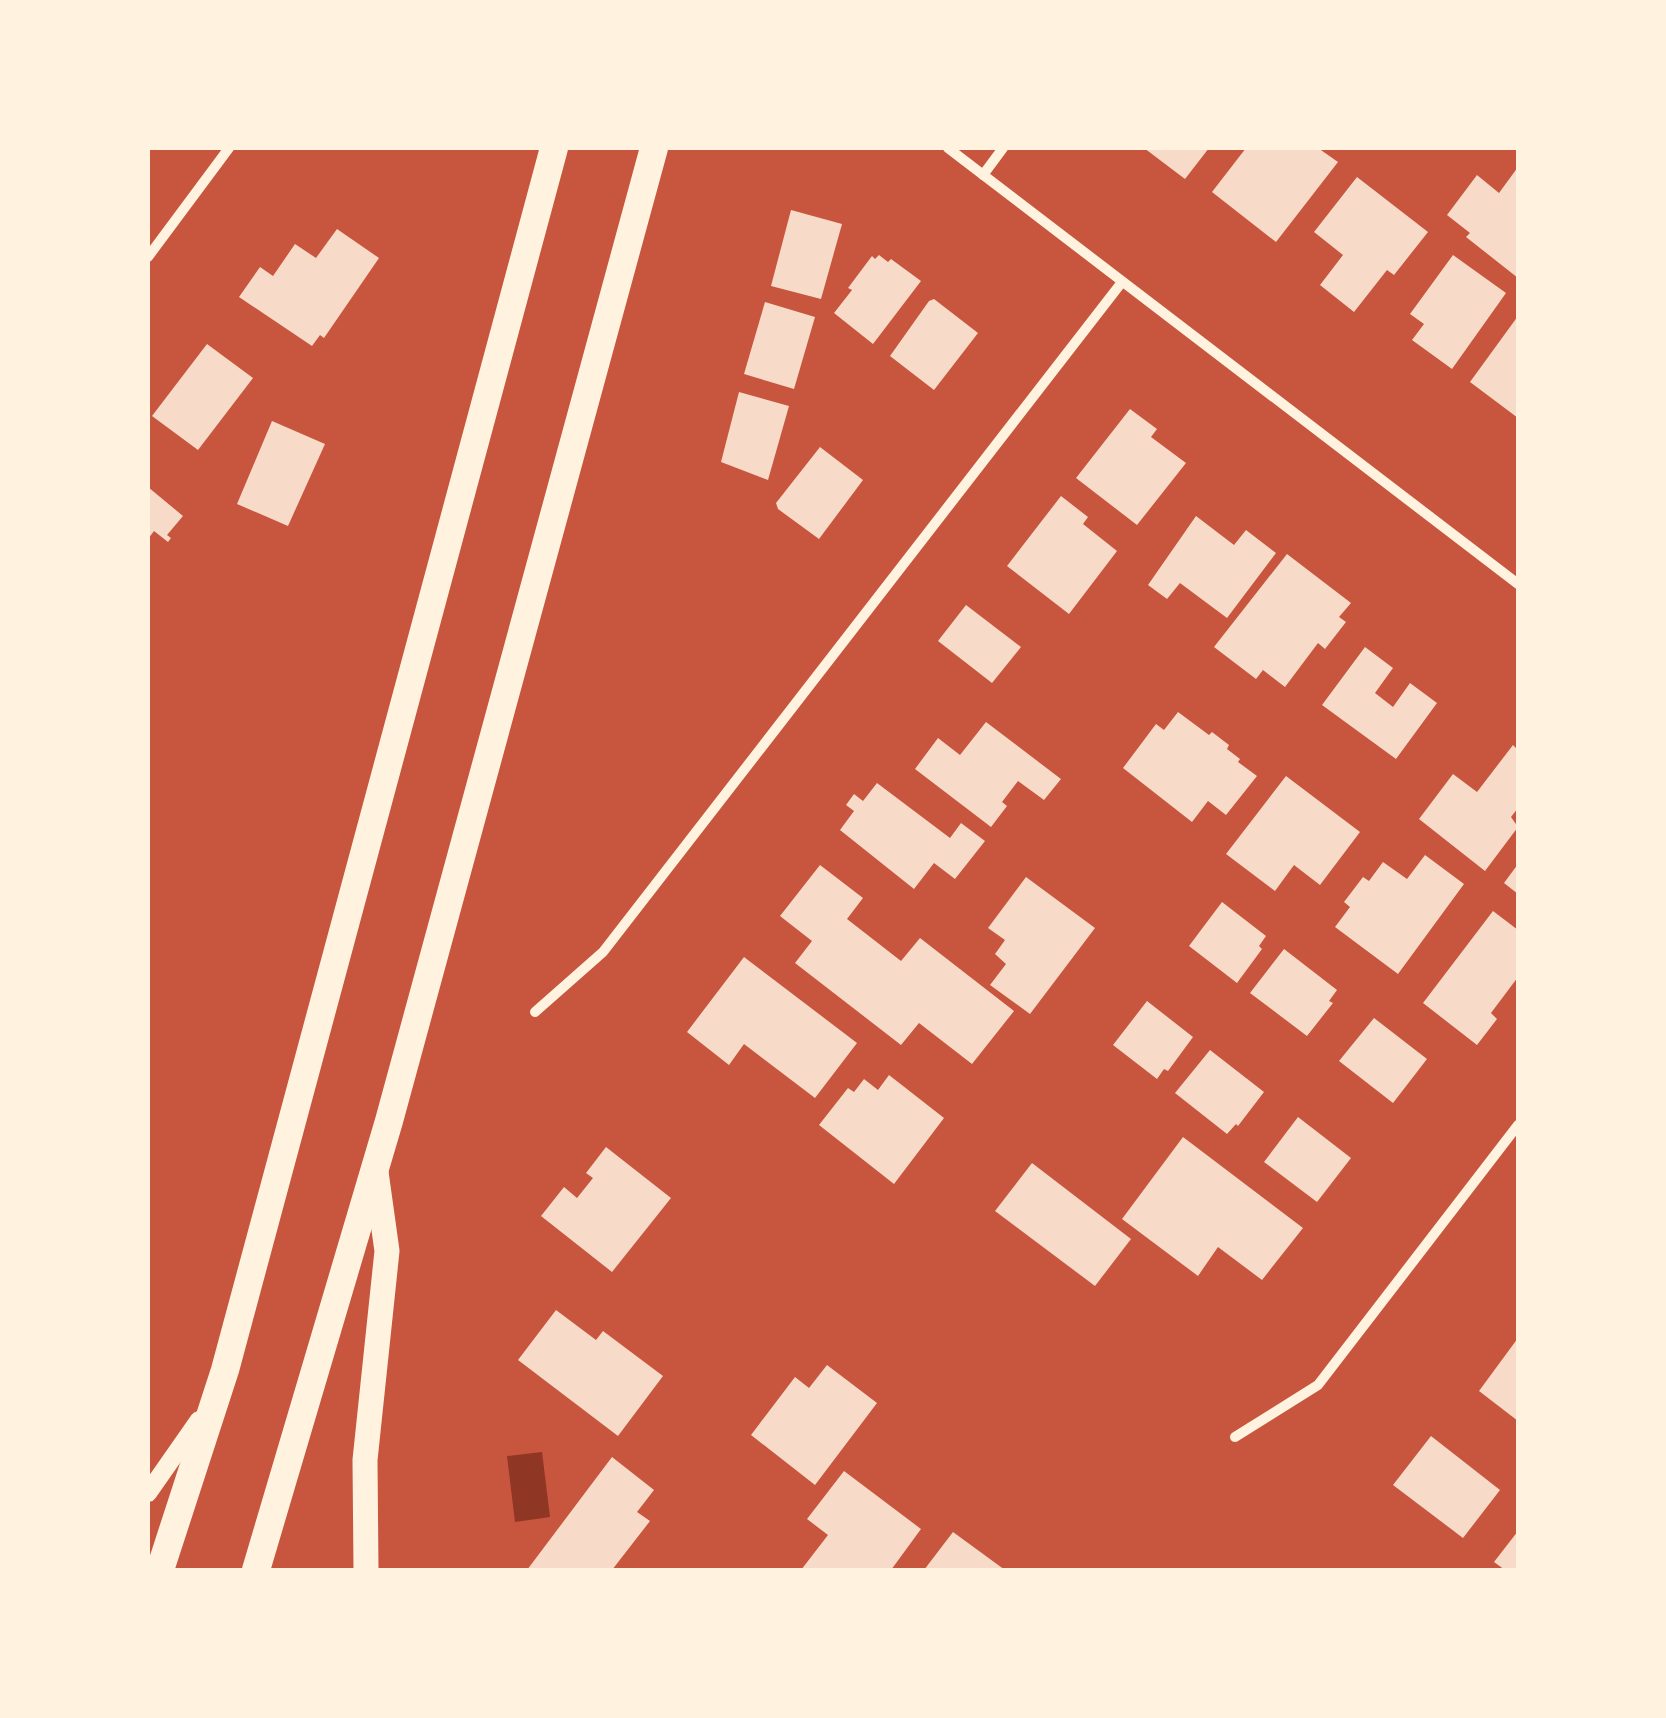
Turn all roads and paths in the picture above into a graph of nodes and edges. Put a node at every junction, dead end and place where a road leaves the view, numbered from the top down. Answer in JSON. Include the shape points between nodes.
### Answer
{"nodes":[{"id":1,"x":229,"y":148,"type":"edge"},
{"id":2,"x":554,"y":148,"type":"edge"},
{"id":3,"x":654,"y":148,"type":"edge"},
{"id":4,"x":948,"y":148,"type":"edge"},
{"id":5,"x":1004,"y":148,"type":"edge"},
{"id":6,"x":982,"y":175,"type":"junction"},
{"id":7,"x":148,"y":257,"type":"edge"},
{"id":8,"x":1122,"y":282,"type":"junction"},
{"id":9,"x":1516,"y":578,"type":"edge"},
{"id":10,"x":535,"y":1012,"type":"dead end"},
{"id":11,"x":1518,"y":1125,"type":"edge"},
{"id":12,"x":375,"y":1165,"type":"junction"},
{"id":13,"x":225,"y":1370,"type":"junction"},
{"id":14,"x":1236,"y":1437,"type":"dead end"},
{"id":15,"x":148,"y":1493,"type":"edge"},
{"id":16,"x":160,"y":1570,"type":"edge"},
{"id":17,"x":256,"y":1570,"type":"edge"},
{"id":18,"x":366,"y":1570,"type":"edge"}],
"edges":[{"from":1,"to":7,"type":"street"},
{"from":2,"to":13,"type":"highway"},
{"from":3,"to":12,"type":"highway"},
{"from":4,"to":6,"type":"street"},
{"from":5,"to":6,"type":"street"},
{"from":6,"to":8,"type":"street"},
{"from":8,"to":9,"type":"street"},
{"from":8,"to":10,"type":"street","via":[[604,952]]},
{"from":11,"to":14,"type":"street","via":[[1318,1385]]},
{"from":12,"to":17,"type":"highway"},
{"from":12,"to":18,"type":"main road","via":[[387,1251],[364,1460]]},
{"from":13,"to":15,"type":"street"},
{"from":13,"to":16,"type":"highway"}]}
